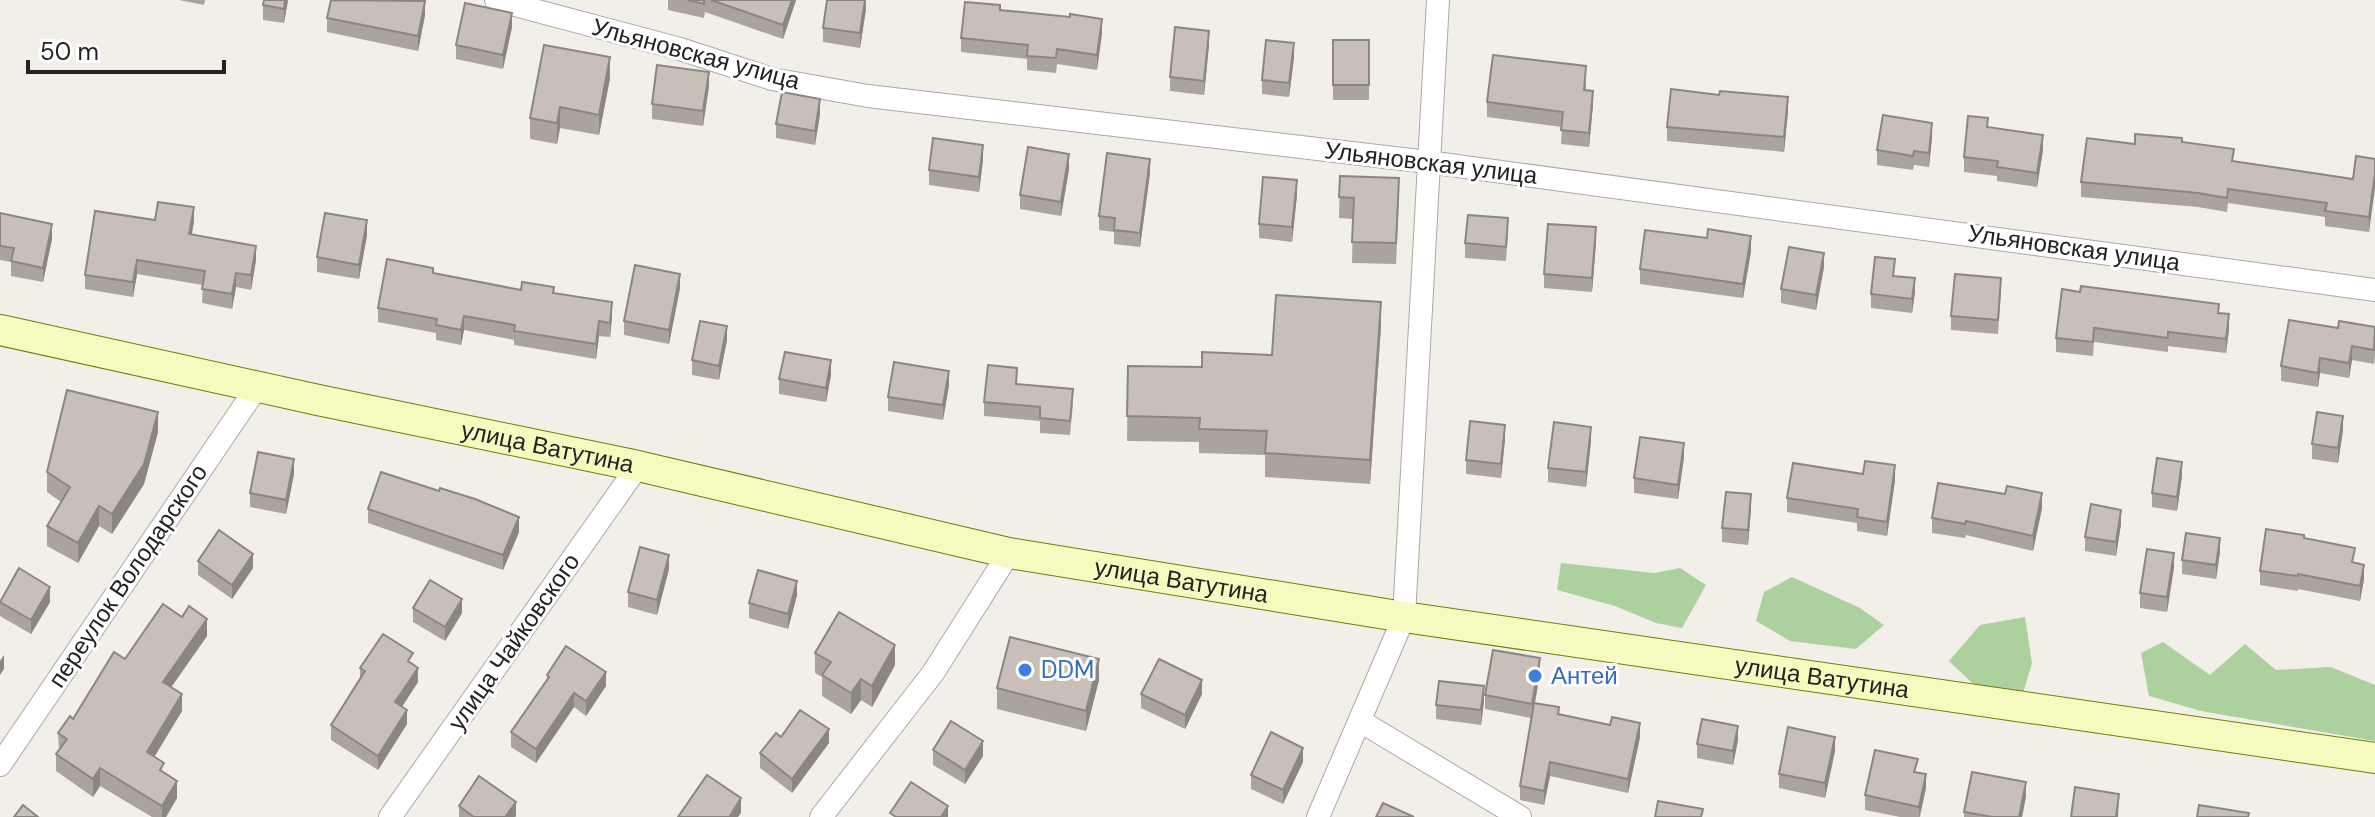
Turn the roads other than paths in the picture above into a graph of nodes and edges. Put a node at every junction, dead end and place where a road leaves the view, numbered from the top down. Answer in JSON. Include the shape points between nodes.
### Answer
{"nodes":[{"id":1,"x":496,"y":0,"type":"edge"},
{"id":2,"x":1438,"y":0,"type":"edge"},
{"id":3,"x":1428,"y":162,"type":"junction"},
{"id":4,"x":2375,"y":290,"type":"edge"},
{"id":5,"x":0,"y":330,"type":"edge"},
{"id":6,"x":257,"y":387,"type":"junction"},
{"id":7,"x":638,"y":466,"type":"junction"},
{"id":8,"x":1009,"y":553,"type":"junction"},
{"id":9,"x":1404,"y":617,"type":"junction"},
{"id":10,"x":1360,"y":721,"type":"junction"},
{"id":11,"x":2375,"y":758,"type":"edge"},
{"id":12,"x":0,"y":765,"type":"edge"},
{"id":13,"x":390,"y":817,"type":"edge"},
{"id":14,"x":821,"y":817,"type":"edge"},
{"id":15,"x":1318,"y":817,"type":"edge"},
{"id":16,"x":1520,"y":817,"type":"edge"}],
"edges":[{"from":1,"to":3,"type":"street","name":"Ульяновская улица","via":[[772,79],[868,96]]},
{"from":2,"to":3,"type":"street"},
{"from":3,"to":4,"type":"street","name":"Ульяновская улица"},
{"from":3,"to":9,"type":"street"},
{"from":5,"to":6,"type":"main road","name":"улица Ватутина"},
{"from":6,"to":7,"type":"main road","name":"улица Ватутина"},
{"from":6,"to":12,"type":"street","name":"переулок Володарского"},
{"from":7,"to":8,"type":"main road","name":"улица Ватутина"},
{"from":7,"to":13,"type":"street","name":"улица Чайковского"},
{"from":8,"to":9,"type":"main road","name":"улица Ватутина"},
{"from":8,"to":14,"type":"street","via":[[933,673]]},
{"from":9,"to":10,"type":"street"},
{"from":9,"to":11,"type":"main road","name":"улица Ватутина"},
{"from":10,"to":15,"type":"street"},
{"from":10,"to":16,"type":"street"}]}
